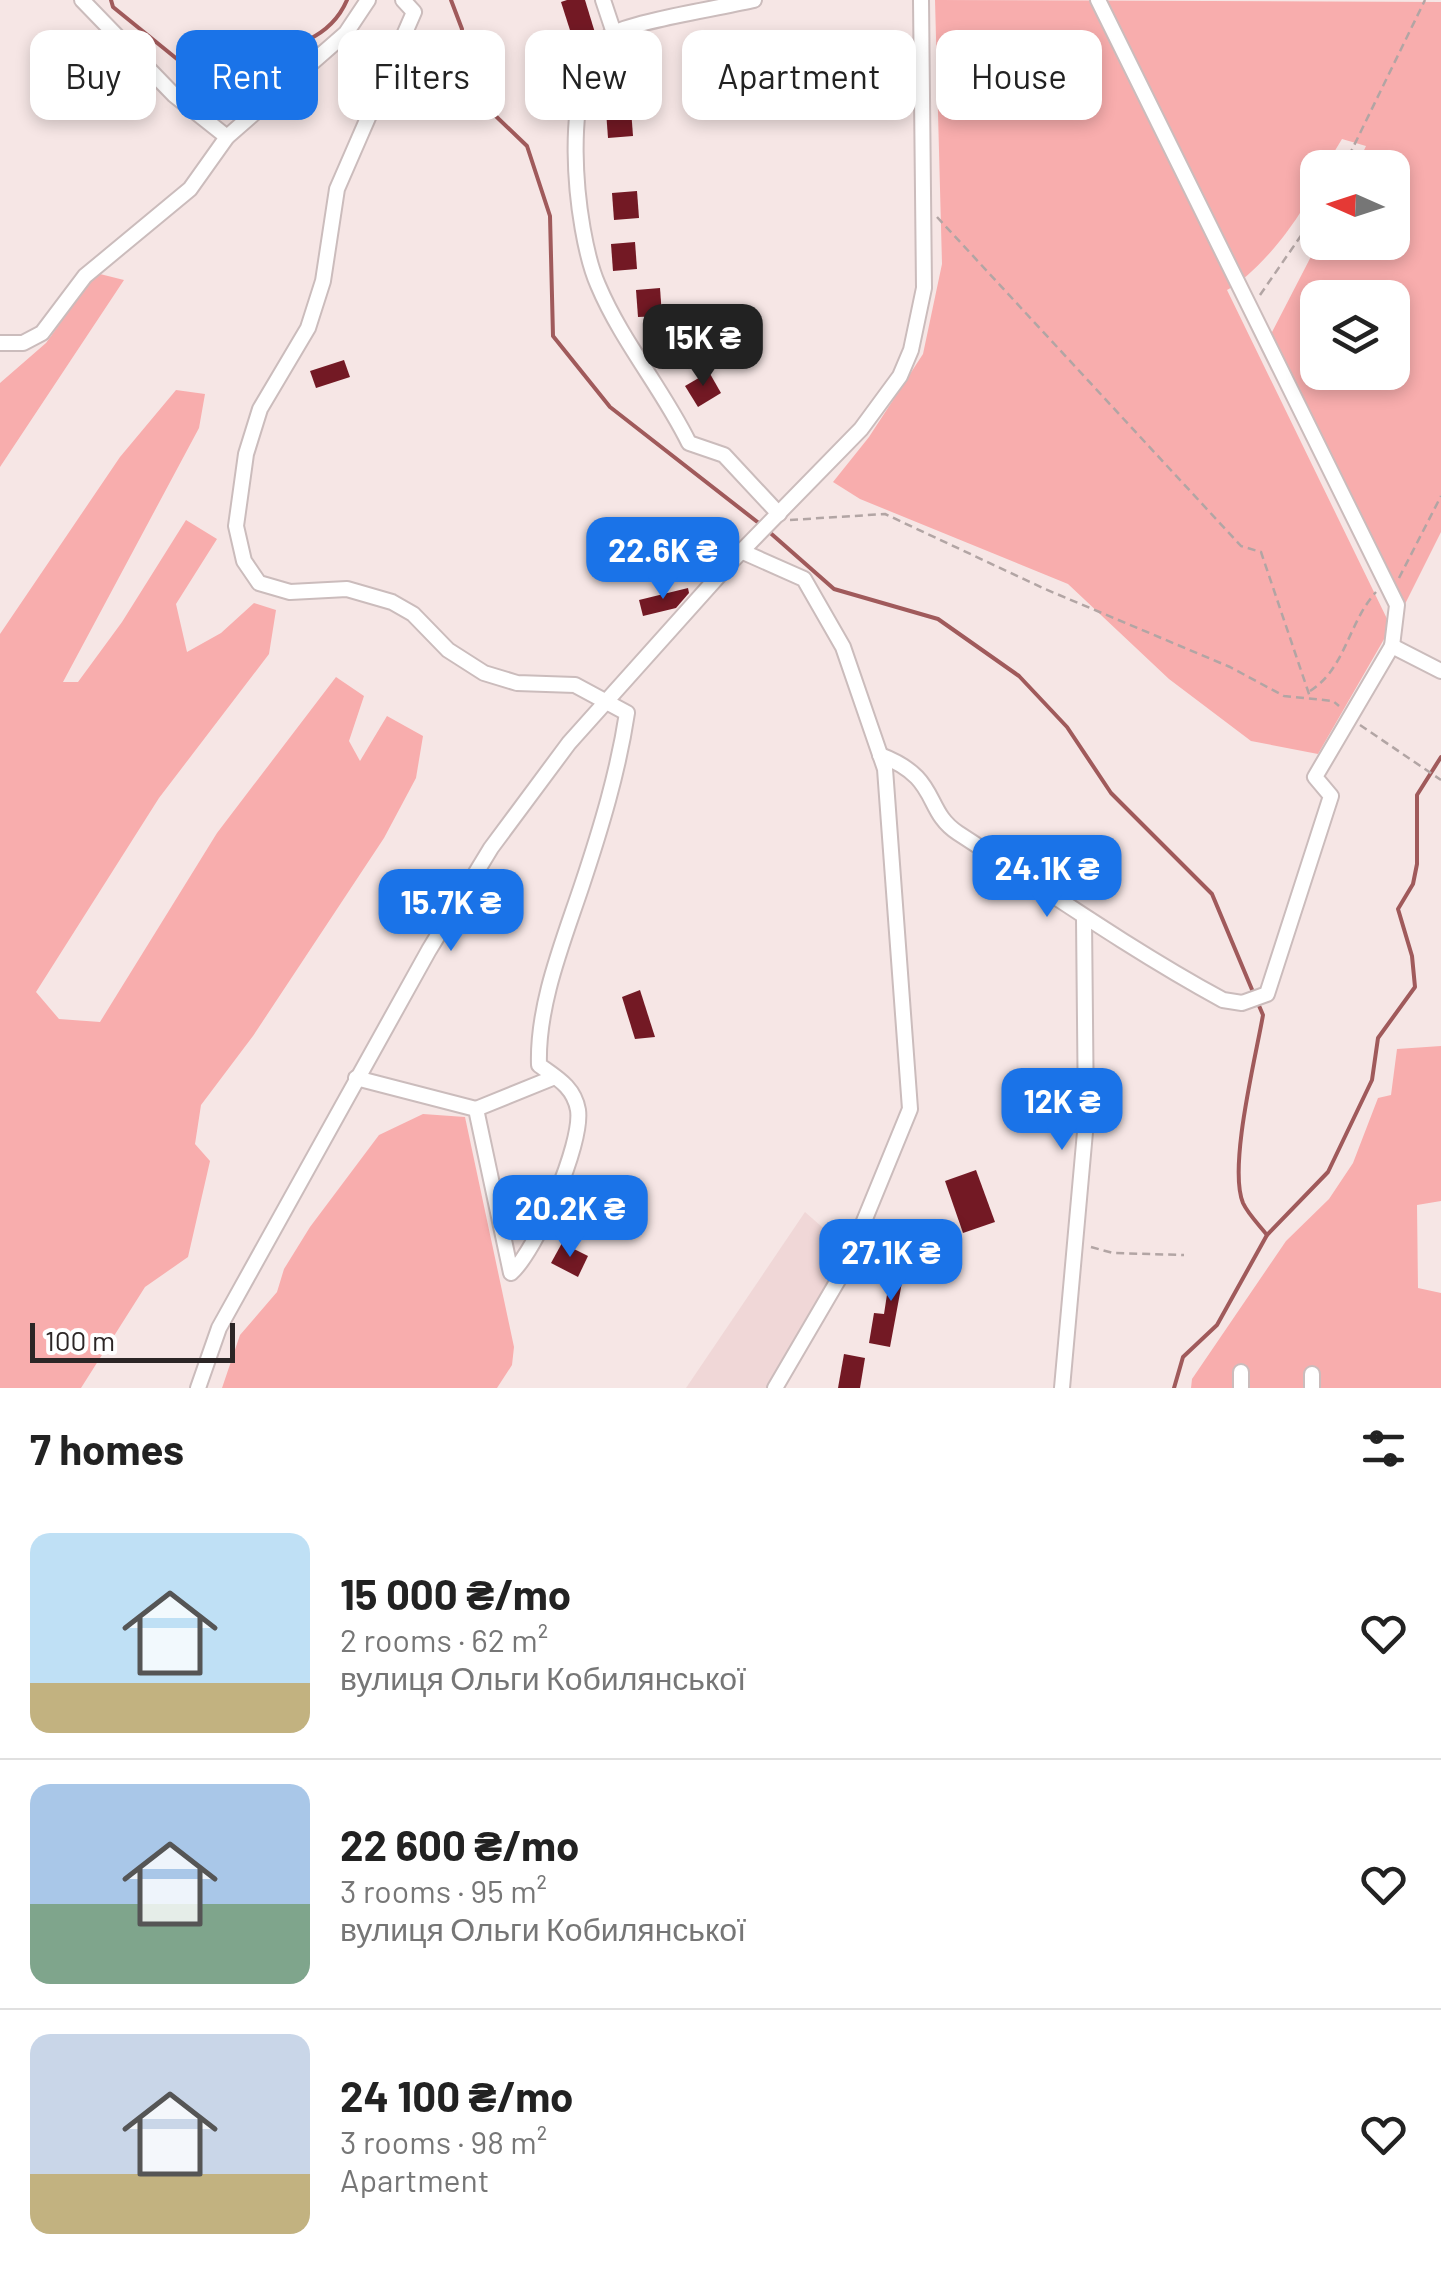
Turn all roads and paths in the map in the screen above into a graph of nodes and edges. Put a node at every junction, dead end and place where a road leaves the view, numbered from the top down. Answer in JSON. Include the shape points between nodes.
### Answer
{"nodes":[{"id":1,"x":82,"y":0,"type":"edge"},
{"id":2,"x":368,"y":0,"type":"edge"},
{"id":3,"x":603,"y":0,"type":"edge"},
{"id":4,"x":754,"y":0,"type":"edge"},
{"id":5,"x":920,"y":0,"type":"edge"},
{"id":6,"x":1098,"y":0,"type":"edge"},
{"id":7,"x":1425,"y":0,"type":"edge"},
{"id":8,"x":408,"y":6,"type":"edge"},
{"id":9,"x":613,"y":30,"type":"edge"},
{"id":10,"x":627,"y":30,"type":"edge"},
{"id":11,"x":579,"y":120,"type":"edge"},
{"id":12,"x":227,"y":138,"type":"junction"},
{"id":13,"x":1352,"y":150,"type":"edge"},
{"id":14,"x":925,"y":204,"type":"junction"},
{"id":15,"x":1300,"y":237,"type":"edge"},
{"id":16,"x":1250,"y":308,"type":"junction"},
{"id":17,"x":0,"y":343,"type":"edge"},
{"id":18,"x":775,"y":519,"type":"junction"},
{"id":19,"x":743,"y":550,"type":"junction"},
{"id":20,"x":1392,"y":646,"type":"junction"},
{"id":21,"x":1441,"y":671,"type":"edge"},
{"id":22,"x":1310,"y":698,"type":"junction"},
{"id":23,"x":606,"y":702,"type":"junction"},
{"id":24,"x":1350,"y":717,"type":"junction"},
{"id":25,"x":880,"y":755,"type":"junction"},
{"id":26,"x":1440,"y":780,"type":"edge"},
{"id":27,"x":1084,"y":919,"type":"junction"},
{"id":28,"x":556,"y":1077,"type":"junction"},
{"id":29,"x":356,"y":1078,"type":"junction"},
{"id":30,"x":476,"y":1109,"type":"junction"},
{"id":31,"x":1076,"y":1242,"type":"junction"},
{"id":32,"x":1184,"y":1255,"type":"dead end"},
{"id":33,"x":198,"y":1388,"type":"edge"},
{"id":34,"x":775,"y":1388,"type":"edge"},
{"id":35,"x":1062,"y":1388,"type":"edge"}],
"edges":[{"from":1,"to":12,"type":"street","via":[[174,95]]},
{"from":2,"to":12,"type":"street","via":[[346,33]]},
{"from":3,"to":9,"type":"street"},
{"from":4,"to":10,"type":"street"},
{"from":5,"to":14,"type":"street"},
{"from":6,"to":16,"type":"street"},
{"from":7,"to":13,"type":"path"},
{"from":8,"to":23,"type":"street","via":[[337,189],[308,328],[260,409],[246,454],[236,526],[244,561],[259,583],[290,592],[347,589],[392,602],[484,673],[517,683],[575,684]]},
{"from":11,"to":18,"type":"street","via":[[579,198],[595,281],[620,334],[666,396],[689,442],[724,455]]},
{"from":12,"to":17,"type":"street","via":[[190,189],[85,276],[42,334]]},
{"from":14,"to":18,"type":"street","via":[[924,288],[906,363],[861,429]]},
{"from":14,"to":22,"type":"path","via":[[1241,546],[1261,552]]},
{"from":15,"to":16,"type":"path"},
{"from":16,"to":20,"type":"street","via":[[1397,606]]},
{"from":18,"to":19,"type":"street"},
{"from":18,"to":22,"type":"path","via":[[886,514],[1284,696]]},
{"from":19,"to":23,"type":"street"},
{"from":19,"to":25,"type":"street","via":[[804,579],[844,647]]},
{"from":20,"to":21,"type":"street"},
{"from":20,"to":24,"type":"street"},
{"from":22,"to":24,"type":"path","via":[[1333,700]]},
{"from":23,"to":28,"type":"street","via":[[627,712],[618,771],[538,1039],[539,1066]]},
{"from":23,"to":29,"type":"street","via":[[491,848]]},
{"from":24,"to":26,"type":"path"},
{"from":24,"to":27,"type":"street","via":[[1314,777],[1331,796],[1265,996],[1248,1003],[1223,1000]]},
{"from":25,"to":27,"type":"street","via":[[918,775],[955,831]]},
{"from":25,"to":34,"type":"street","via":[[910,1109],[844,1270]]},
{"from":27,"to":31,"type":"street","via":[[1086,1121]]},
{"from":28,"to":30,"type":"street"},
{"from":28,"to":30,"type":"street","via":[[569,1087],[579,1113],[550,1205],[525,1260],[511,1272]]},
{"from":29,"to":30,"type":"street"},
{"from":29,"to":33,"type":"street","via":[[219,1328]]},
{"from":31,"to":32,"type":"path","via":[[1113,1253]]},
{"from":31,"to":35,"type":"street"}]}
